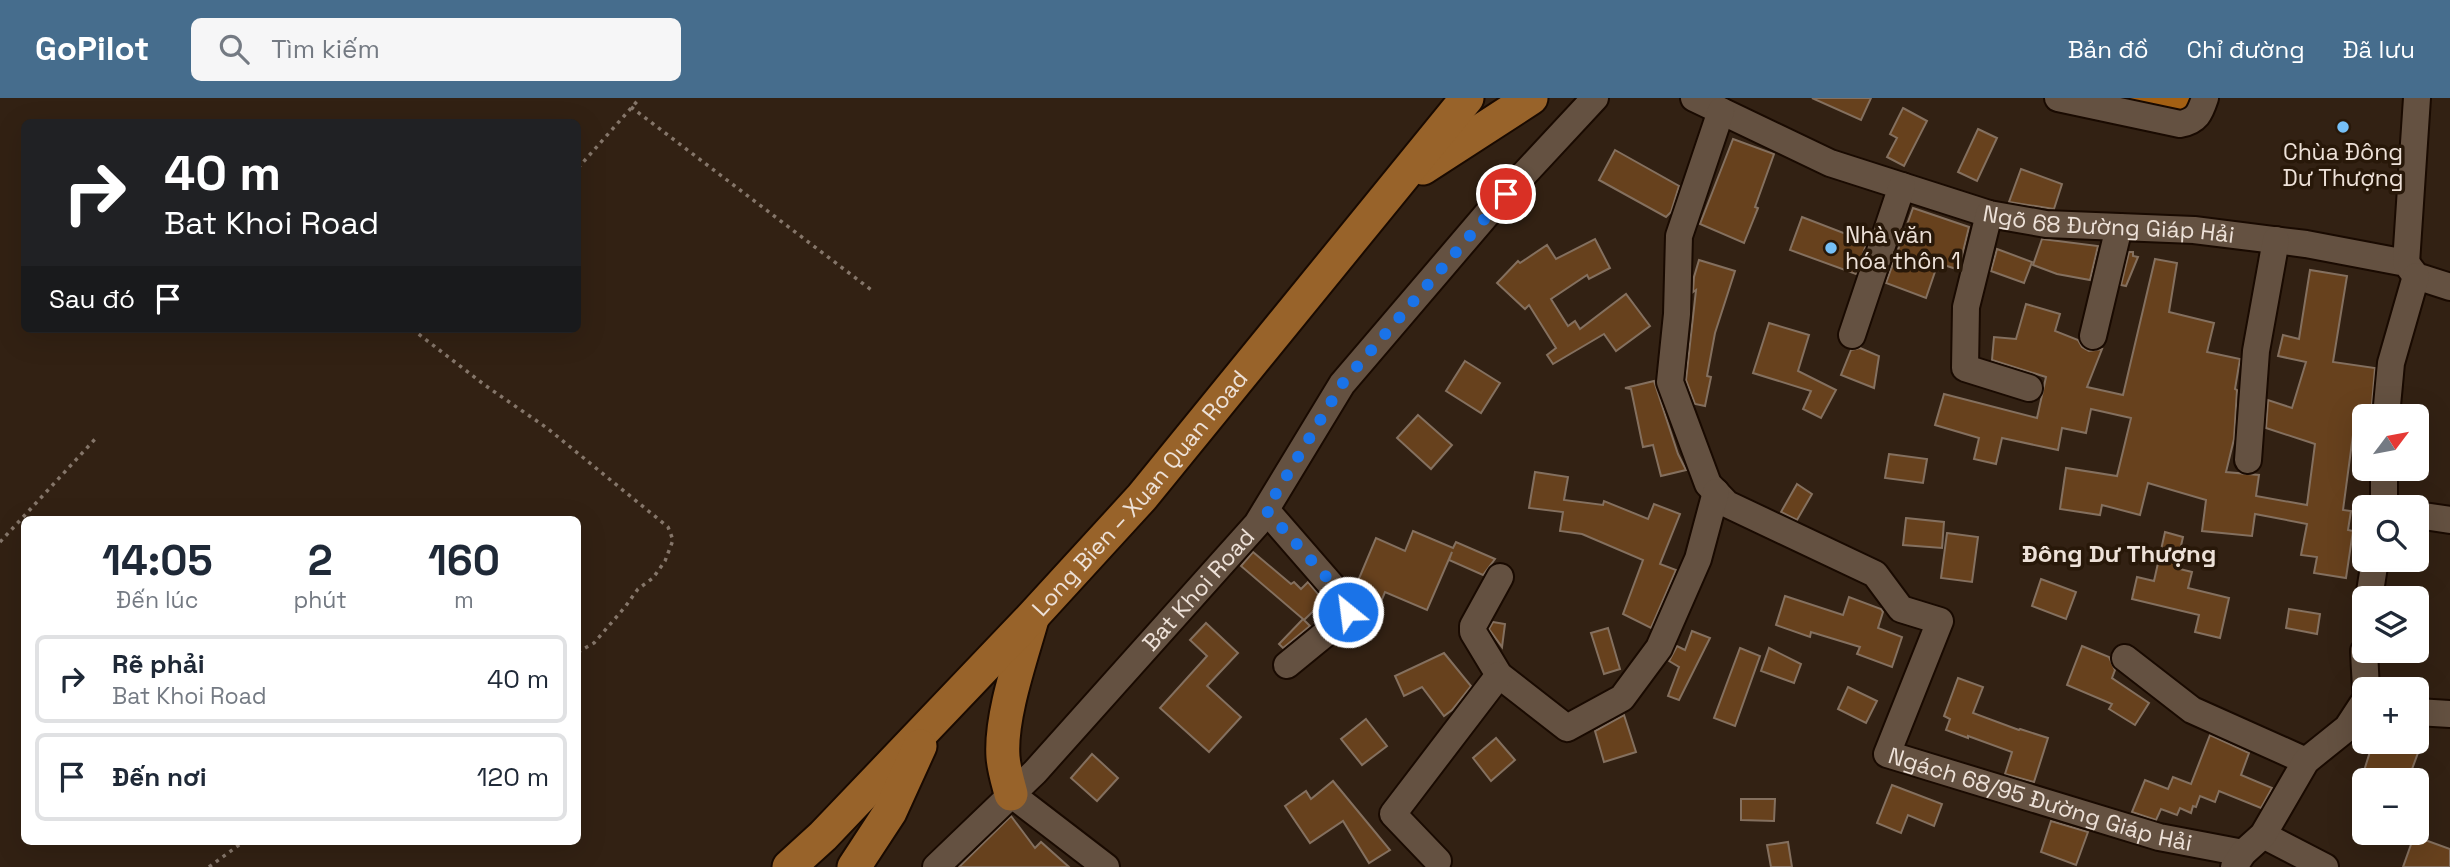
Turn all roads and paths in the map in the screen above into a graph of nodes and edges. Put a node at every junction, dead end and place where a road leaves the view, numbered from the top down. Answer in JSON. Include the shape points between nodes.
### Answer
{"nodes":[{"id":1,"x":640,"y":98,"type":"edge"},
{"id":2,"x":1467,"y":98,"type":"edge"},
{"id":3,"x":1531,"y":98,"type":"edge"},
{"id":4,"x":1595,"y":98,"type":"edge"},
{"id":5,"x":1694,"y":98,"type":"edge"},
{"id":6,"x":2058,"y":98,"type":"edge"},
{"id":7,"x":2205,"y":98,"type":"edge"},
{"id":8,"x":2417,"y":98,"type":"edge"},
{"id":9,"x":631,"y":107,"type":"junction"},
{"id":10,"x":1721,"y":111,"type":"junction"},
{"id":11,"x":581,"y":165,"type":"edge"},
{"id":12,"x":1902,"y":186,"type":"junction"},
{"id":13,"x":1392,"y":189,"type":"junction"},
{"id":14,"x":1989,"y":214,"type":"junction"},
{"id":15,"x":2119,"y":227,"type":"junction"},
{"id":16,"x":2276,"y":240,"type":"junction"},
{"id":17,"x":2411,"y":270,"type":"junction"},
{"id":18,"x":2450,"y":287,"type":"edge"},
{"id":19,"x":874,"y":292,"type":"dead end"},
{"id":20,"x":417,"y":333,"type":"edge"},
{"id":21,"x":1852,"y":335,"type":"dead end"},
{"id":22,"x":2093,"y":336,"type":"dead end"},
{"id":23,"x":2029,"y":388,"type":"dead end"},
{"id":24,"x":2387,"y":404,"type":"edge"},
{"id":25,"x":97,"y":437,"type":"dead end"},
{"id":26,"x":2248,"y":460,"type":"dead end"},
{"id":27,"x":1716,"y":492,"type":"junction"},
{"id":28,"x":1266,"y":510,"type":"junction"},
{"id":29,"x":24,"y":516,"type":"edge"},
{"id":30,"x":2429,"y":517,"type":"edge"},
{"id":31,"x":21,"y":519,"type":"edge"},
{"id":32,"x":2450,"y":520,"type":"edge"},
{"id":33,"x":0,"y":542,"type":"edge"},
{"id":34,"x":1500,"y":578,"type":"dead end"},
{"id":35,"x":1033,"y":616,"type":"junction"},
{"id":36,"x":581,"y":650,"type":"edge"},
{"id":37,"x":2125,"y":658,"type":"dead end"},
{"id":38,"x":1287,"y":665,"type":"dead end"},
{"id":39,"x":1499,"y":675,"type":"junction"},
{"id":40,"x":2429,"y":713,"type":"edge"},
{"id":41,"x":2450,"y":715,"type":"edge"},
{"id":42,"x":2352,"y":720,"type":"edge"},
{"id":43,"x":932,"y":721,"type":"junction"},
{"id":44,"x":2306,"y":761,"type":"junction"},
{"id":45,"x":1011,"y":794,"type":"junction"},
{"id":46,"x":2263,"y":835,"type":"junction"},
{"id":47,"x":239,"y":845,"type":"edge"},
{"id":48,"x":2238,"y":860,"type":"edge"},
{"id":49,"x":1437,"y":865,"type":"edge"},
{"id":50,"x":209,"y":867,"type":"edge"},
{"id":51,"x":789,"y":867,"type":"edge"},
{"id":52,"x":854,"y":867,"type":"edge"},
{"id":53,"x":936,"y":867,"type":"edge"},
{"id":54,"x":1106,"y":867,"type":"edge"},
{"id":55,"x":2325,"y":867,"type":"edge"}],
"edges":[{"from":1,"to":9,"type":"path"},
{"from":2,"to":13,"type":"main road","name":"Long Bien – Xuan Quan Road"},
{"from":3,"to":13,"type":"main road"},
{"from":4,"to":28,"type":"street","name":"Bat Khoi Road","via":[[1488,213],[1342,384]]},
{"from":5,"to":10,"type":"street","name":"Ngõ 68 Đường Giáp Hải"},
{"from":6,"to":7,"type":"street","via":[[2180,124],[2198,117]]},
{"from":8,"to":17,"type":"street"},
{"from":9,"to":11,"type":"path"},
{"from":9,"to":19,"type":"path"},
{"from":10,"to":12,"type":"street","name":"Ngõ 68 Đường Giáp Hải","via":[[1830,163]]},
{"from":10,"to":27,"type":"street","name":"Ngách 68/95 Đường Giáp Hải","via":[[1679,236],[1670,382]]},
{"from":12,"to":14,"type":"street","name":"Ngõ 68 Đường Giáp Hải"},
{"from":12,"to":21,"type":"street"},
{"from":13,"to":35,"type":"main road","name":"Long Bien – Xuan Quan Road","via":[[1142,497]]},
{"from":14,"to":15,"type":"street","name":"Ngõ 68 Đường Giáp Hải","via":[[2046,224]]},
{"from":14,"to":23,"type":"street","via":[[1966,307],[1965,368]]},
{"from":15,"to":16,"type":"street","name":"Ngõ 68 Đường Giáp Hải"},
{"from":15,"to":22,"type":"street"},
{"from":16,"to":17,"type":"street","name":"Ngõ 68 Đường Giáp Hải"},
{"from":16,"to":26,"type":"street","via":[[2256,351]]},
{"from":17,"to":18,"type":"street","name":"Ngõ 68 Đường Giáp Hải"},
{"from":17,"to":24,"type":"street","via":[[2390,363]]},
{"from":20,"to":36,"type":"path","via":[[547,428],[668,527],[673,540],[665,561],[594,643]]},
{"from":25,"to":29,"type":"path"},
{"from":27,"to":39,"type":"street","via":[[1698,559],[1659,648],[1622,698],[1567,728]]},
{"from":27,"to":48,"type":"street","name":"Ngách 68/95 Đường Giáp Hải","via":[[1727,504],[1875,574],[1901,610],[1940,621],[1886,754]]},
{"from":28,"to":38,"type":"street","via":[[1346,602],[1348,612]]},
{"from":28,"to":45,"type":"street","name":"Bat Khoi Road"},
{"from":30,"to":32,"type":"street"},
{"from":31,"to":33,"type":"path"},
{"from":34,"to":39,"type":"street","via":[[1473,626]]},
{"from":35,"to":43,"type":"main road","name":"Long Bien – Xuan Quan Road"},
{"from":35,"to":45,"type":"main road","via":[[1004,739],[1004,770]]},
{"from":37,"to":44,"type":"street","via":[[2192,710]]},
{"from":39,"to":49,"type":"street","via":[[1393,814]]},
{"from":40,"to":41,"type":"street"},
{"from":42,"to":44,"type":"street"},
{"from":43,"to":51,"type":"main road","name":"Long Bien – Xuan Quan Road"},
{"from":43,"to":52,"type":"main road","via":[[890,812]]},
{"from":44,"to":46,"type":"street"},
{"from":45,"to":53,"type":"street","name":"Bat Khoi Road"},
{"from":45,"to":54,"type":"street"},
{"from":46,"to":48,"type":"street"},
{"from":46,"to":55,"type":"street"},
{"from":47,"to":50,"type":"path"}]}
